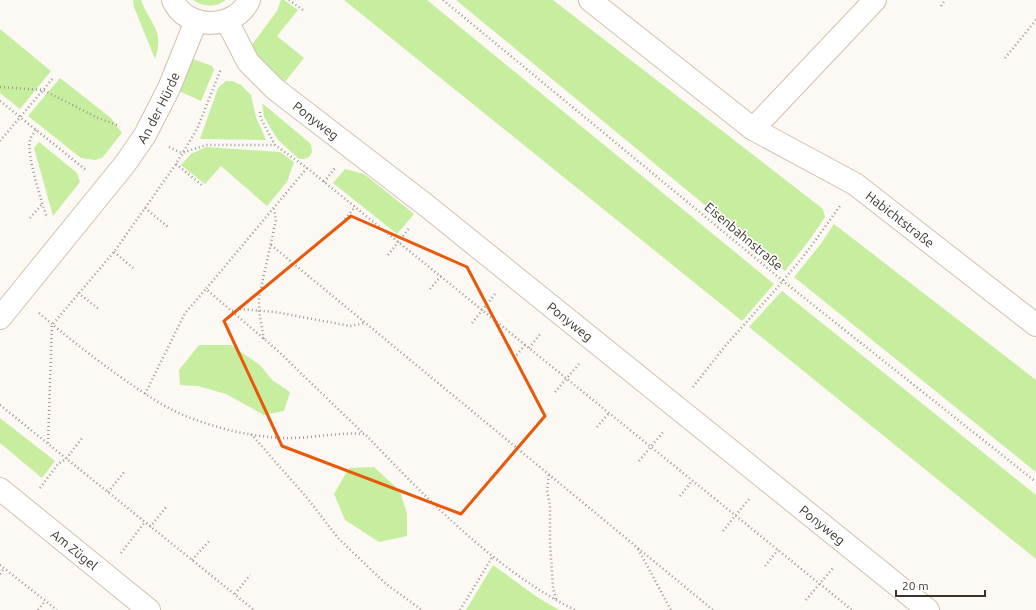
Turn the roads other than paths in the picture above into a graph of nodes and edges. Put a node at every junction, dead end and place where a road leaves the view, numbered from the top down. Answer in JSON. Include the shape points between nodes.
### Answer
{"nodes":[{"id":1,"x":173,"y":0,"type":"edge"},
{"id":2,"x":249,"y":0,"type":"edge"},
{"id":3,"x":590,"y":0,"type":"edge"},
{"id":4,"x":875,"y":0,"type":"edge"},
{"id":5,"x":196,"y":21,"type":"junction"},
{"id":6,"x":227,"y":21,"type":"junction"},
{"id":7,"x":753,"y":129,"type":"junction"},
{"id":8,"x":0,"y":318,"type":"edge"},
{"id":9,"x":1036,"y":325,"type":"edge"},
{"id":10,"x":0,"y":488,"type":"edge"},
{"id":11,"x":149,"y":610,"type":"edge"},
{"id":12,"x":928,"y":610,"type":"edge"}],
"edges":[{"from":1,"to":5,"type":"street","via":[[183,14]]},
{"from":2,"to":6,"type":"street","via":[[239,14]]},
{"from":3,"to":7,"type":"street","name":"Habichtstraße"},
{"from":4,"to":7,"type":"street"},
{"from":5,"to":6,"type":"street"},
{"from":5,"to":8,"type":"street","name":"An der Hürde","via":[[169,88],[145,135],[125,164]]},
{"from":6,"to":12,"type":"street","name":"Ponyweg","via":[[248,62],[275,89],[427,206]]},
{"from":7,"to":9,"type":"street","name":"Habichtstraße","via":[[855,184]]},
{"from":10,"to":11,"type":"street","name":"Am Zügel"}]}
